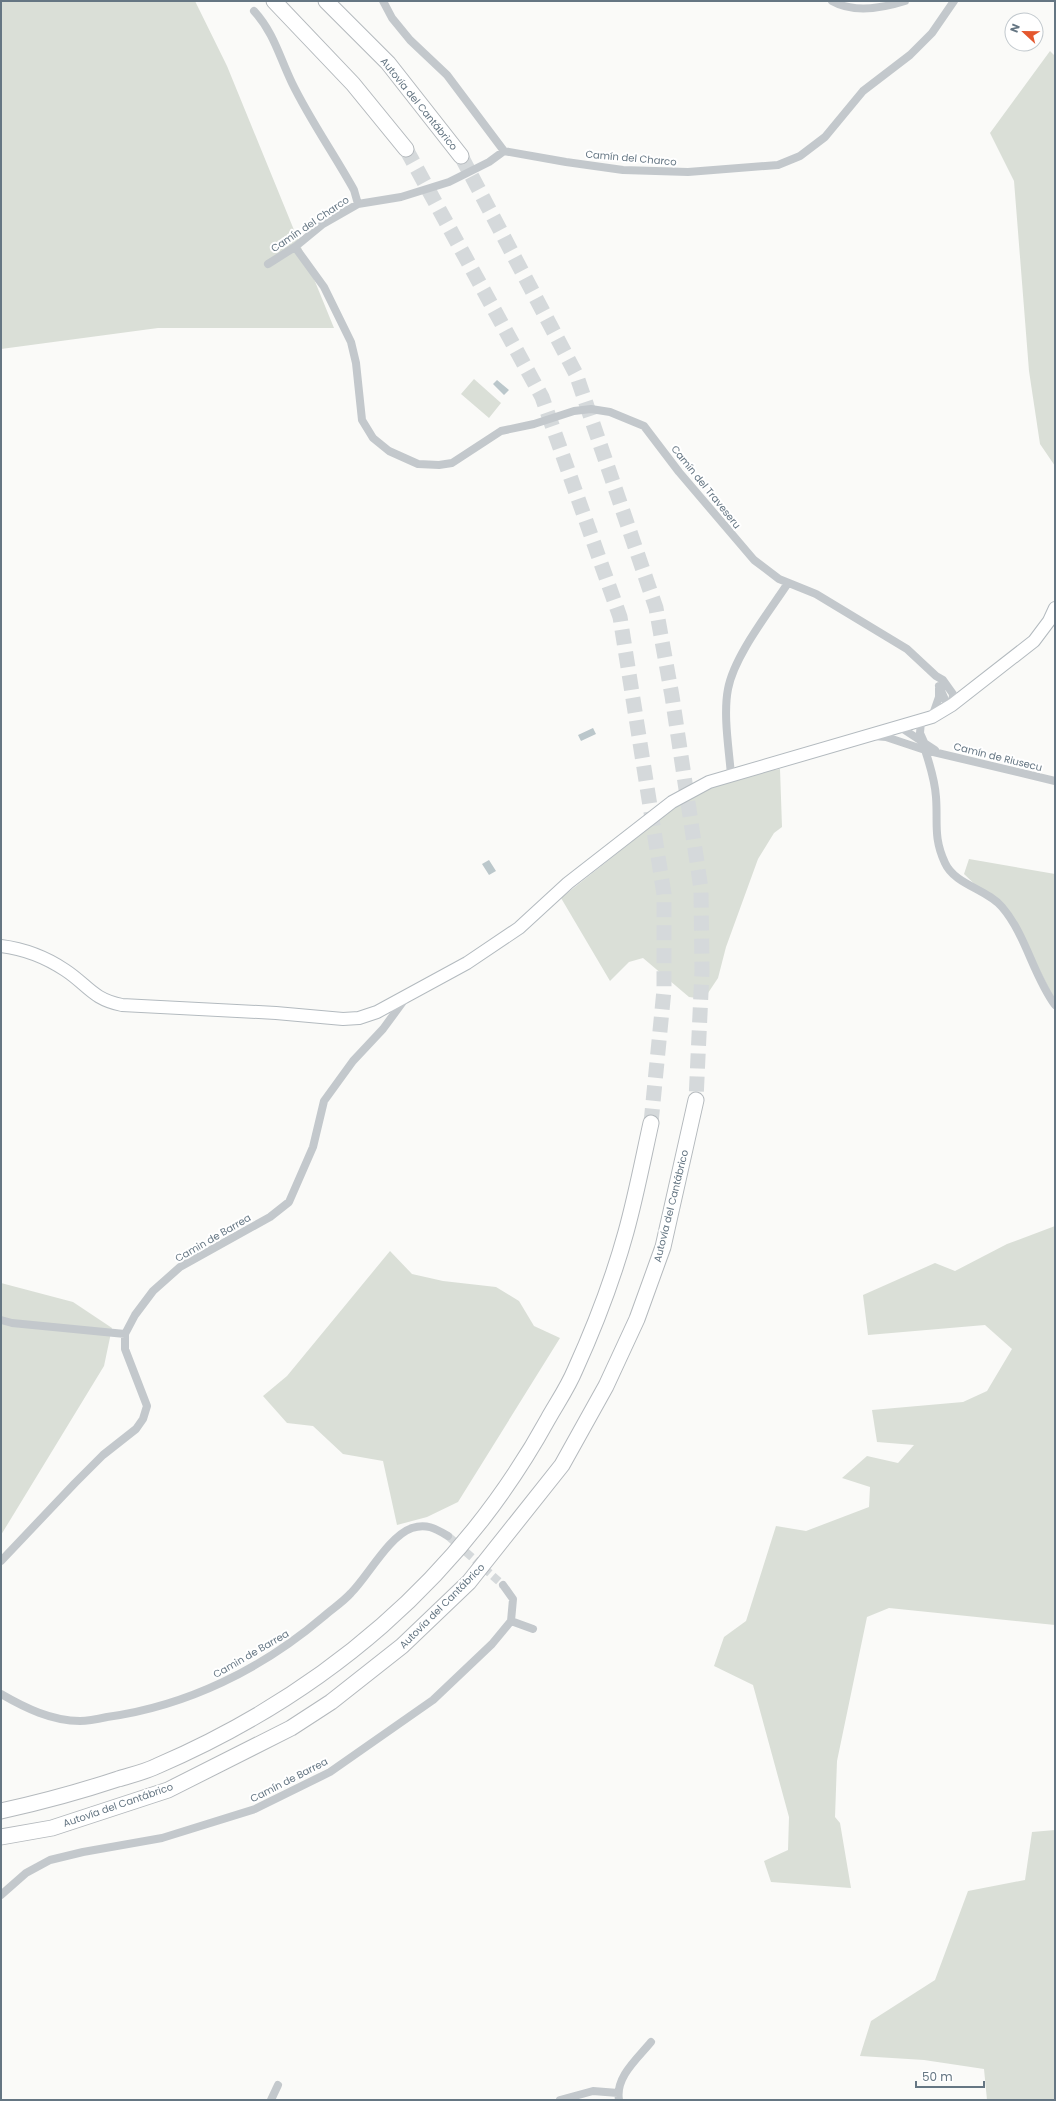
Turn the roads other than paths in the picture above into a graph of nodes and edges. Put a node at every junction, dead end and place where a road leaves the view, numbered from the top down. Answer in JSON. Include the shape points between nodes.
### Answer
{"nodes":[{"id":1,"x":274,"y":1,"type":"edge"},
{"id":2,"x":326,"y":1,"type":"edge"},
{"id":3,"x":383,"y":1,"type":"edge"},
{"id":4,"x":832,"y":1,"type":"edge"},
{"id":5,"x":905,"y":1,"type":"edge"},
{"id":6,"x":954,"y":1,"type":"edge"},
{"id":7,"x":254,"y":11,"type":"dead end"},
{"id":8,"x":406,"y":149,"type":"tunnel mouth"},
{"id":9,"x":504,"y":151,"type":"junction"},
{"id":10,"x":461,"y":156,"type":"tunnel mouth"},
{"id":11,"x":358,"y":204,"type":"junction"},
{"id":12,"x":295,"y":247,"type":"junction"},
{"id":13,"x":268,"y":264,"type":"dead end"},
{"id":14,"x":788,"y":583,"type":"junction"},
{"id":15,"x":1055,"y":608,"type":"edge"},
{"id":16,"x":936,"y":676,"type":"junction"},
{"id":17,"x":939,"y":686,"type":"junction"},
{"id":18,"x":952,"y":705,"type":"junction"},
{"id":19,"x":926,"y":719,"type":"junction"},
{"id":20,"x":900,"y":727,"type":"junction"},
{"id":21,"x":871,"y":735,"type":"junction"},
{"id":22,"x":910,"y":745,"type":"junction"},
{"id":23,"x":924,"y":746,"type":"junction"},
{"id":24,"x":731,"y":775,"type":"junction"},
{"id":25,"x":1055,"y":781,"type":"edge"},
{"id":26,"x":1,"y":946,"type":"edge"},
{"id":27,"x":407,"y":997,"type":"junction"},
{"id":28,"x":1055,"y":1006,"type":"edge"},
{"id":29,"x":696,"y":1100,"type":"tunnel mouth"},
{"id":30,"x":651,"y":1123,"type":"tunnel mouth"},
{"id":31,"x":1,"y":1320,"type":"edge"},
{"id":32,"x":125,"y":1334,"type":"junction"},
{"id":33,"x":448,"y":1536,"type":"tunnel mouth"},
{"id":34,"x":1,"y":1561,"type":"edge"},
{"id":35,"x":503,"y":1585,"type":"tunnel mouth"},
{"id":36,"x":511,"y":1621,"type":"junction"},
{"id":37,"x":533,"y":1629,"type":"dead end"},
{"id":38,"x":1,"y":1694,"type":"edge"},
{"id":39,"x":1,"y":1811,"type":"edge"},
{"id":40,"x":1,"y":1837,"type":"edge"},
{"id":41,"x":1,"y":1895,"type":"edge"},
{"id":42,"x":651,"y":2042,"type":"dead end"},
{"id":43,"x":278,"y":2085,"type":"dead end"},
{"id":44,"x":619,"y":2096,"type":"edge"},
{"id":45,"x":271,"y":2100,"type":"edge"},
{"id":46,"x":560,"y":2100,"type":"edge"}],
"edges":[{"from":1,"to":8,"type":"highway","via":[[353,84]]},
{"from":2,"to":10,"type":"highway","name":"Autovía del Cantábrico","via":[[388,64]]},
{"from":3,"to":9,"type":"street","via":[[392,18],[410,40],[446,75]]},
{"from":4,"to":5,"type":"street","via":[[848,8],[888,7]]},
{"from":6,"to":9,"type":"street","name":"Camín del Charco","via":[[932,33],[910,55],[863,90],[825,137],[800,156],[778,165],[688,172],[623,170]]},
{"from":7,"to":11,"type":"street","via":[[272,34],[293,84],[354,190]]},
{"from":9,"to":11,"type":"street","name":"Camín del Charco","via":[[490,162],[449,182],[400,197]]},
{"from":11,"to":12,"type":"street","name":"Camín del Charco","via":[[323,224]]},
{"from":12,"to":13,"type":"street","name":"Camín del Charco"},
{"from":12,"to":14,"type":"street","name":"Camín del Traveseru","via":[[324,288],[351,342],[356,362],[362,420],[373,438],[389,451],[418,464],[439,465],[452,462],[501,431],[574,411],[591,409],[610,412],[644,426],[679,472],[754,560],[766,571]]},
{"from":14,"to":16,"type":"street","name":"Camín del Traveseru","via":[[816,594],[877,629],[907,649]]},
{"from":14,"to":24,"type":"street","via":[[740,659],[728,689],[726,707]]},
{"from":15,"to":18,"type":"street","via":[[1043,631],[1034,641]]},
{"from":16,"to":17,"type":"street"},
{"from":16,"to":18,"type":"street","name":"Camín del Traveseru","via":[[944,680],[953,694]]},
{"from":17,"to":18,"type":"street","via":[[946,702]]},
{"from":17,"to":19,"type":"street","via":[[939,698]]},
{"from":18,"to":19,"type":"street"},
{"from":19,"to":20,"type":"street"},
{"from":19,"to":23,"type":"street","via":[[920,733]]},
{"from":20,"to":21,"type":"street"},
{"from":20,"to":22,"type":"street","via":[[900,735]]},
{"from":20,"to":23,"type":"street","name":"Camín de Riusecu"},
{"from":21,"to":22,"type":"street","name":"Camín de Riusecu"},
{"from":21,"to":24,"type":"street"},
{"from":22,"to":23,"type":"street","name":"Camín de Riusecu"},
{"from":23,"to":25,"type":"street","name":"Camín de Riusecu","via":[[937,752]]},
{"from":23,"to":28,"type":"street","via":[[936,795],[937,838],[946,864],[965,882],[990,895],[1002,907],[1017,928],[1037,974]]},
{"from":24,"to":27,"type":"street","via":[[709,782],[672,802],[568,883],[519,928]]},
{"from":26,"to":27,"type":"street","via":[[33,952],[66,970],[105,1002],[122,1005],[343,1019],[359,1018],[378,1012]]},
{"from":27,"to":32,"type":"street","name":"Camin de Barrea","via":[[353,1061],[324,1101],[313,1147],[289,1202],[270,1217],[180,1267],[153,1291],[135,1314]]},
{"from":29,"to":40,"type":"highway","name":"Autovía del Cantábrico","via":[[663,1247],[637,1319],[606,1386],[562,1466],[469,1582],[402,1646],[331,1702],[284,1731],[168,1790],[52,1828]]},
{"from":30,"to":39,"type":"highway","via":[[626,1233],[575,1372],[533,1447],[486,1516],[444,1567],[379,1629],[313,1681],[233,1729],[155,1767],[62,1798]]},
{"from":31,"to":32,"type":"street"},
{"from":32,"to":34,"type":"street","via":[[125,1350],[147,1406],[143,1419],[136,1429],[103,1455],[75,1483]]},
{"from":33,"to":38,"type":"street","name":"Camin de Barrea","via":[[428,1525],[411,1528],[388,1545],[351,1594],[300,1637],[237,1675],[186,1699],[133,1714],[80,1721],[48,1716],[19,1705]]},
{"from":35,"to":36,"type":"street","via":[[512,1599]]},
{"from":36,"to":37,"type":"street"},
{"from":36,"to":41,"type":"street","name":"Camín de Barrea","via":[[492,1644],[433,1700],[330,1772],[255,1809],[162,1838],[50,1860],[26,1873]]},
{"from":42,"to":44,"type":"street","via":[[627,2072]]},
{"from":43,"to":45,"type":"street"},
{"from":44,"to":46,"type":"street","via":[[593,2092]]}]}
